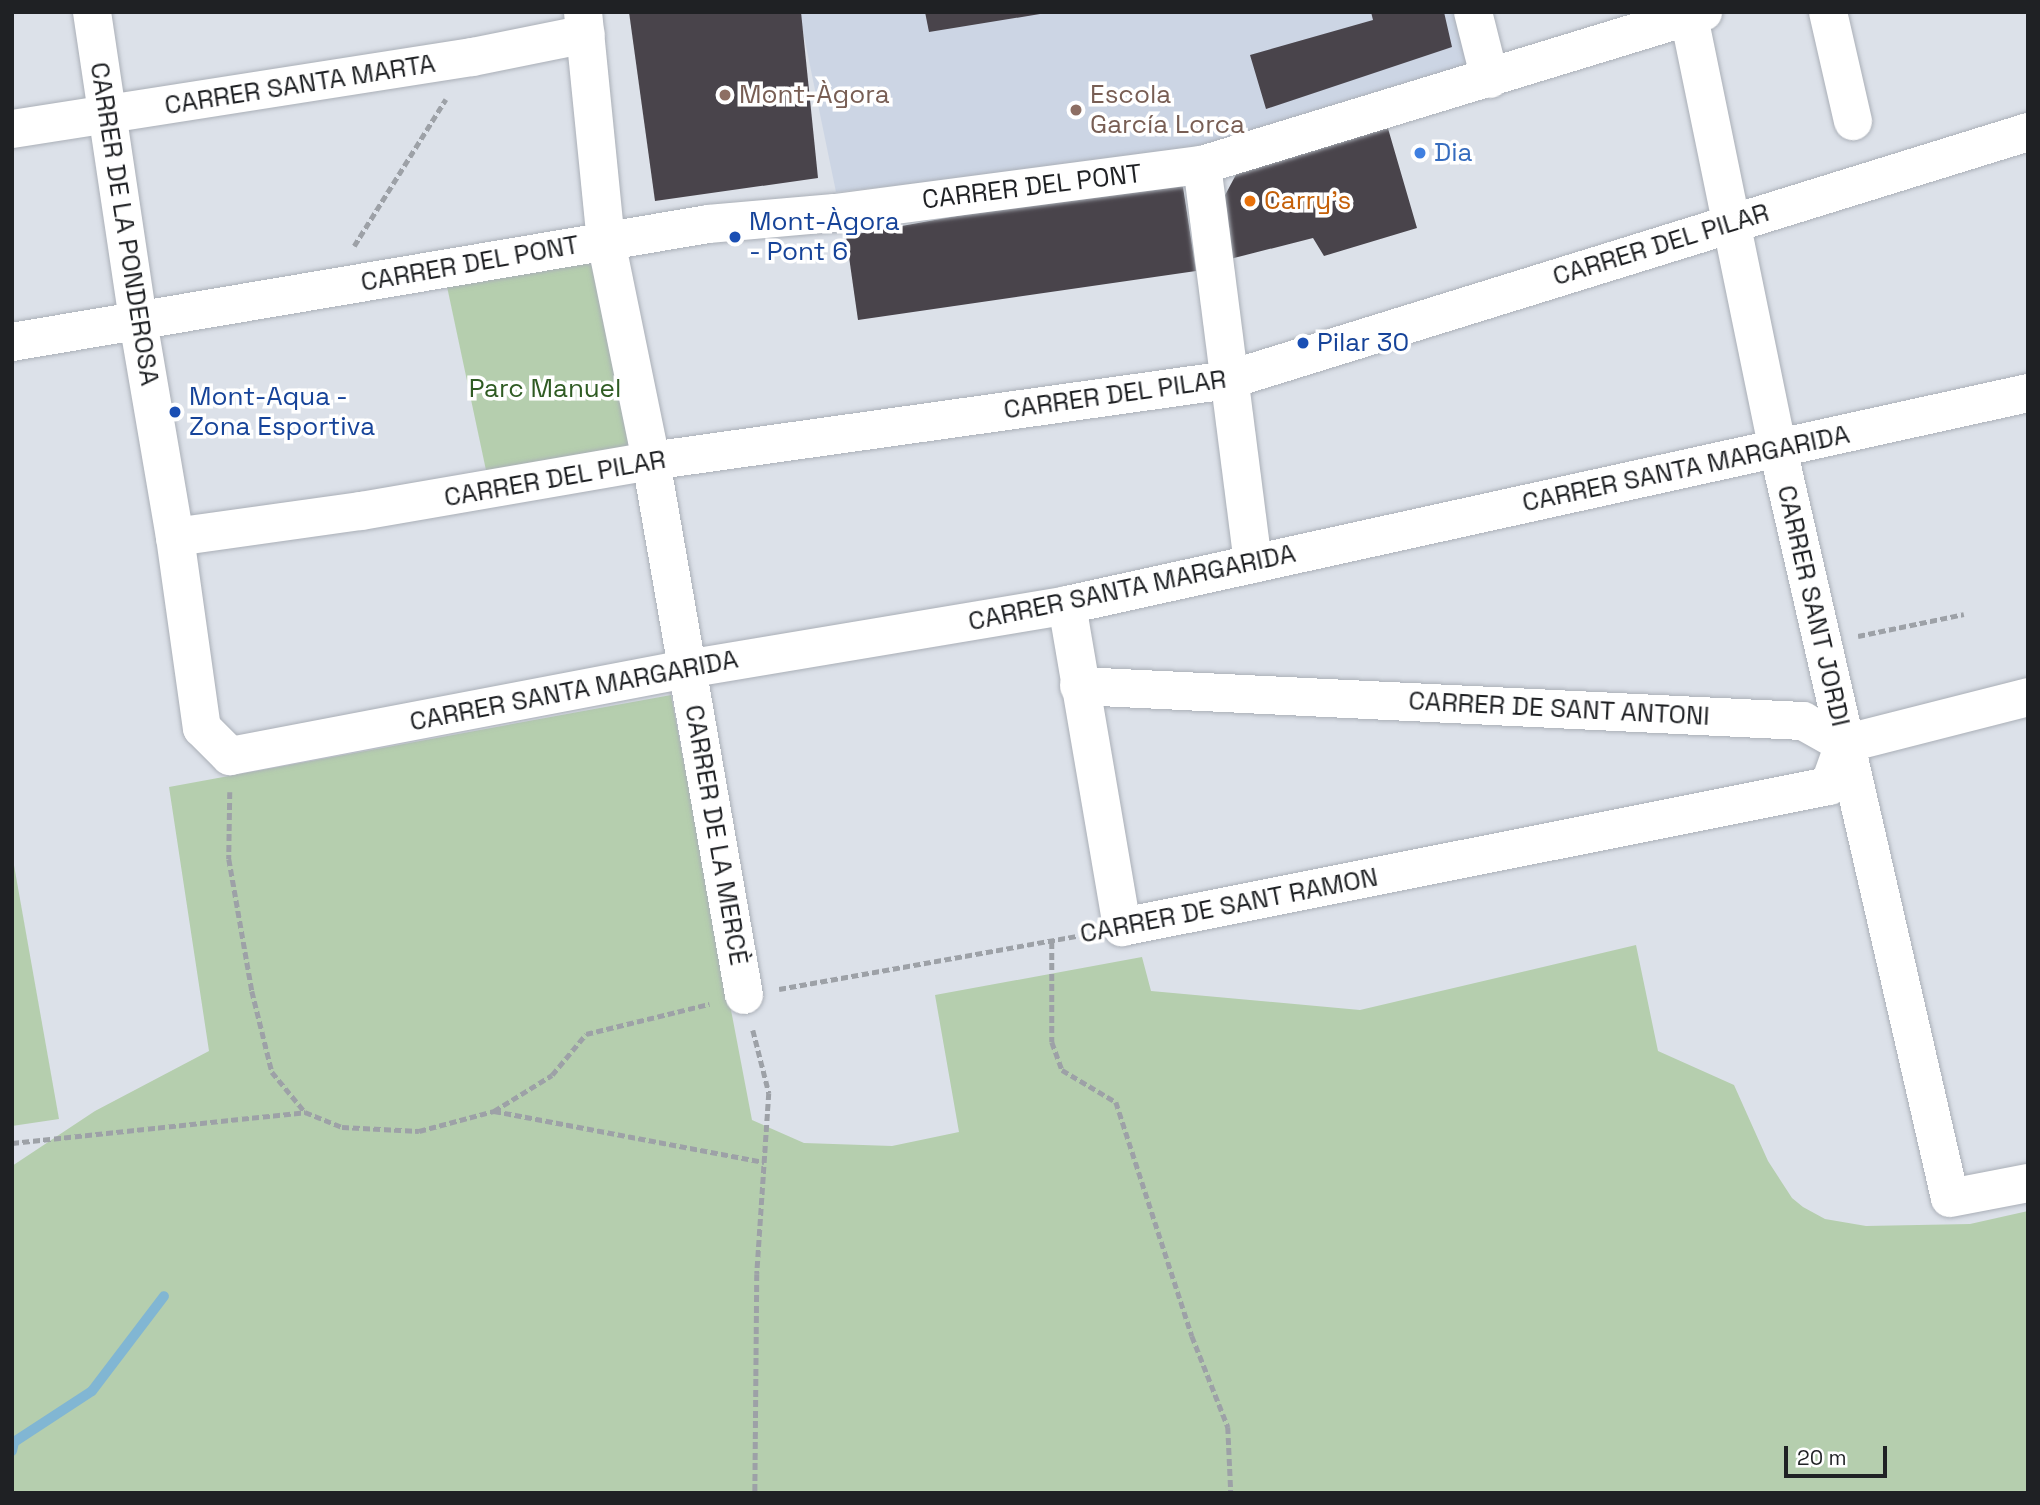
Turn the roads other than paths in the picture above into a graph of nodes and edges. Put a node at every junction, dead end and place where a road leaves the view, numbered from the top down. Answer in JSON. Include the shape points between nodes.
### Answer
{"nodes":[{"id":1,"x":92,"y":12,"type":"edge"},
{"id":2,"x":1473,"y":12,"type":"edge"},
{"id":3,"x":1828,"y":12,"type":"edge"},
{"id":4,"x":1693,"y":14,"type":"edge"},
{"id":5,"x":584,"y":23,"type":"edge"},
{"id":6,"x":1490,"y":79,"type":"junction"},
{"id":7,"x":106,"y":116,"type":"junction"},
{"id":8,"x":1853,"y":121,"type":"dead end"},
{"id":9,"x":12,"y":129,"type":"edge"},
{"id":10,"x":2028,"y":132,"type":"edge"},
{"id":11,"x":1202,"y":165,"type":"junction"},
{"id":12,"x":1732,"y":222,"type":"junction"},
{"id":13,"x":606,"y":241,"type":"junction"},
{"id":14,"x":138,"y":321,"type":"junction"},
{"id":15,"x":12,"y":342,"type":"edge"},
{"id":16,"x":1228,"y":380,"type":"junction"},
{"id":17,"x":2028,"y":393,"type":"edge"},
{"id":18,"x":1778,"y":449,"type":"junction"},
{"id":19,"x":651,"y":461,"type":"junction"},
{"id":20,"x":175,"y":537,"type":"junction"},
{"id":21,"x":1253,"y":564,"type":"junction"},
{"id":22,"x":1067,"y":605,"type":"junction"},
{"id":23,"x":686,"y":669,"type":"junction"},
{"id":24,"x":1079,"y":685,"type":"junction"},
{"id":25,"x":2028,"y":697,"type":"edge"},
{"id":26,"x":1844,"y":744,"type":"junction"},
{"id":27,"x":230,"y":756,"type":"joint"},
{"id":28,"x":744,"y":995,"type":"road end"},
{"id":29,"x":2028,"y":1183,"type":"edge"}],
"edges":[{"from":1,"to":7,"type":"street","name":"CARRER DE LA PONDEROSA"},
{"from":2,"to":6,"type":"street"},
{"from":3,"to":8,"type":"street"},
{"from":4,"to":6,"type":"street","name":"CARRER DEL PONT"},
{"from":4,"to":12,"type":"street","name":"CARRER SANT JORDI"},
{"from":5,"to":7,"type":"street","name":"CARRER SANTA MARTA","via":[[472,57]]},
{"from":5,"to":13,"type":"street","name":"CARRER DE LA MERCÈ"},
{"from":6,"to":11,"type":"street","name":"CARRER DEL PONT"},
{"from":7,"to":9,"type":"street","name":"CARRER SANTA MARTA"},
{"from":7,"to":14,"type":"street","name":"CARRER DE LA PONDEROSA"},
{"from":10,"to":12,"type":"street","name":"CARRER DEL PILAR"},
{"from":11,"to":13,"type":"street","name":"CARRER DEL PONT","via":[[835,213],[708,224]]},
{"from":11,"to":16,"type":"street"},
{"from":12,"to":16,"type":"street","name":"CARRER DEL PILAR"},
{"from":12,"to":18,"type":"street","name":"CARRER SANT JORDI"},
{"from":13,"to":14,"type":"street","name":"CARRER DEL PONT"},
{"from":13,"to":19,"type":"street","name":"CARRER DE LA MERCÈ"},
{"from":14,"to":15,"type":"street","name":"CARRER DEL PONT"},
{"from":14,"to":20,"type":"street","name":"CARRER DE LA PONDEROSA"},
{"from":16,"to":19,"type":"street","name":"CARRER DEL PILAR"},
{"from":16,"to":21,"type":"street"},
{"from":17,"to":18,"type":"street","name":"CARRER SANTA MARGARIDA"},
{"from":18,"to":21,"type":"street","name":"CARRER SANTA MARGARIDA"},
{"from":18,"to":26,"type":"street","name":"CARRER SANT JORDI"},
{"from":19,"to":20,"type":"street","name":"CARRER DEL PILAR","via":[[374,509]]},
{"from":19,"to":23,"type":"street","name":"CARRER DE LA MERCÈ"},
{"from":20,"to":27,"type":"street","name":"CARRER DE LA PONDEROSA","via":[[202,728]]},
{"from":21,"to":22,"type":"street","name":"CARRER SANTA MARGARIDA"},
{"from":22,"to":23,"type":"street","name":"CARRER SANTA MARGARIDA"},
{"from":22,"to":24,"type":"street"},
{"from":23,"to":27,"type":"street","name":"CARRER SANTA MARGARIDA"},
{"from":23,"to":28,"type":"street","name":"CARRER DE LA MERCÈ"},
{"from":24,"to":26,"type":"street","name":"CARRER DE SANT ANTONI","via":[[1802,720]]},
{"from":24,"to":26,"type":"street","name":"CARRER DE SANT RAMON","via":[[1122,927],[1829,786]]},
{"from":25,"to":26,"type":"street"},
{"from":26,"to":29,"type":"street","name":"CARRER SANT JORDI","via":[[1950,1198]]}]}
